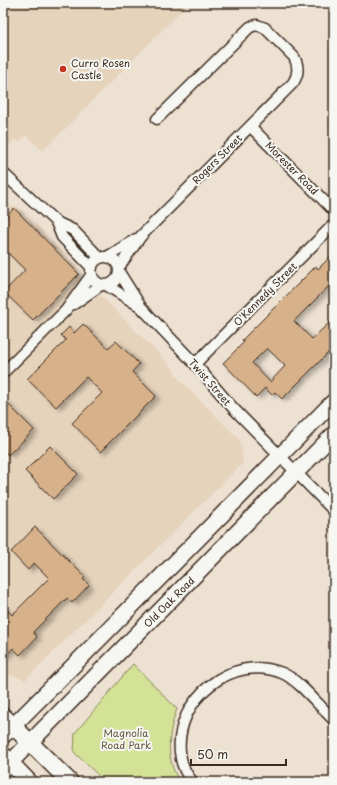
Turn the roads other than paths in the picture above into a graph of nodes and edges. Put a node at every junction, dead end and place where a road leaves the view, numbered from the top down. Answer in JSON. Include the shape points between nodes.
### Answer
{"nodes":[{"id":1,"x":157,"y":119,"type":"dead end"},
{"id":2,"x":250,"y":126,"type":"junction"},
{"id":3,"x":3,"y":173,"type":"edge"},
{"id":4,"x":334,"y":211,"type":"edge"},
{"id":5,"x":56,"y":222,"type":"junction"},
{"id":6,"x":334,"y":224,"type":"edge"},
{"id":7,"x":141,"y":236,"type":"junction"},
{"id":8,"x":103,"y":258,"type":"junction"},
{"id":9,"x":119,"y":270,"type":"junction"},
{"id":10,"x":92,"y":271,"type":"junction"},
{"id":11,"x":104,"y":285,"type":"junction"},
{"id":12,"x":141,"y":307,"type":"junction"},
{"id":13,"x":66,"y":310,"type":"junction"},
{"id":14,"x":195,"y":364,"type":"junction"},
{"id":15,"x":3,"y":373,"type":"edge"},
{"id":16,"x":334,"y":401,"type":"edge"},
{"id":17,"x":334,"y":434,"type":"edge"},
{"id":18,"x":280,"y":455,"type":"junction"},
{"id":19,"x":296,"y":473,"type":"junction"},
{"id":20,"x":334,"y":511,"type":"edge"},
{"id":21,"x":334,"y":720,"type":"edge"},
{"id":22,"x":6,"y":726,"type":"edge"},
{"id":23,"x":30,"y":742,"type":"junction"},
{"id":24,"x":5,"y":762,"type":"edge"},
{"id":25,"x":30,"y":782,"type":"edge"},
{"id":26,"x":70,"y":782,"type":"edge"},
{"id":27,"x":193,"y":782,"type":"edge"}],
"edges":[{"from":1,"to":2,"type":"street","name":"Rogers Street","via":[[247,29],[261,26],[294,57],[298,73],[293,83]]},
{"from":2,"to":4,"type":"street","name":"Morester Road"},
{"from":2,"to":7,"type":"street","name":"Rogers Street"},
{"from":3,"to":5,"type":"street"},
{"from":5,"to":8,"type":"street","via":[[73,230]]},
{"from":5,"to":10,"type":"street","via":[[62,237]]},
{"from":6,"to":14,"type":"street","name":"O'Kennedy Street"},
{"from":7,"to":8,"type":"street","name":"Rogers Street"},
{"from":7,"to":9,"type":"street","name":"Rogers Street"},
{"from":8,"to":9,"type":"street","via":[[114,261]]},
{"from":8,"to":10,"type":"street","via":[[94,262]]},
{"from":9,"to":11,"type":"street","via":[[116,280]]},
{"from":9,"to":12,"type":"street","name":"Twist Street"},
{"from":10,"to":11,"type":"street","via":[[95,281]]},
{"from":10,"to":13,"type":"street"},
{"from":11,"to":12,"type":"street","name":"Twist Street"},
{"from":11,"to":13,"type":"street"},
{"from":12,"to":14,"type":"street","name":"Twist Street"},
{"from":13,"to":15,"type":"street"},
{"from":14,"to":18,"type":"street","name":"Twist Street","via":[[232,408]]},
{"from":16,"to":18,"type":"main road"},
{"from":17,"to":19,"type":"main road","name":"Old Oak Road"},
{"from":18,"to":19,"type":"street","name":"Twist Street"},
{"from":18,"to":22,"type":"main road","via":[[91,648]]},
{"from":19,"to":20,"type":"street","name":"Twist Street"},
{"from":19,"to":23,"type":"main road","name":"Old Oak Road"},
{"from":21,"to":27,"type":"street","via":[[292,678],[282,673],[249,668],[227,674],[200,694],[183,723],[180,734],[181,757],[184,768]]},
{"from":22,"to":23,"type":"main road"},
{"from":23,"to":24,"type":"main road","name":"Old Oak Road"},
{"from":23,"to":26,"type":"main road"},
{"from":24,"to":25,"type":"main road"}]}
